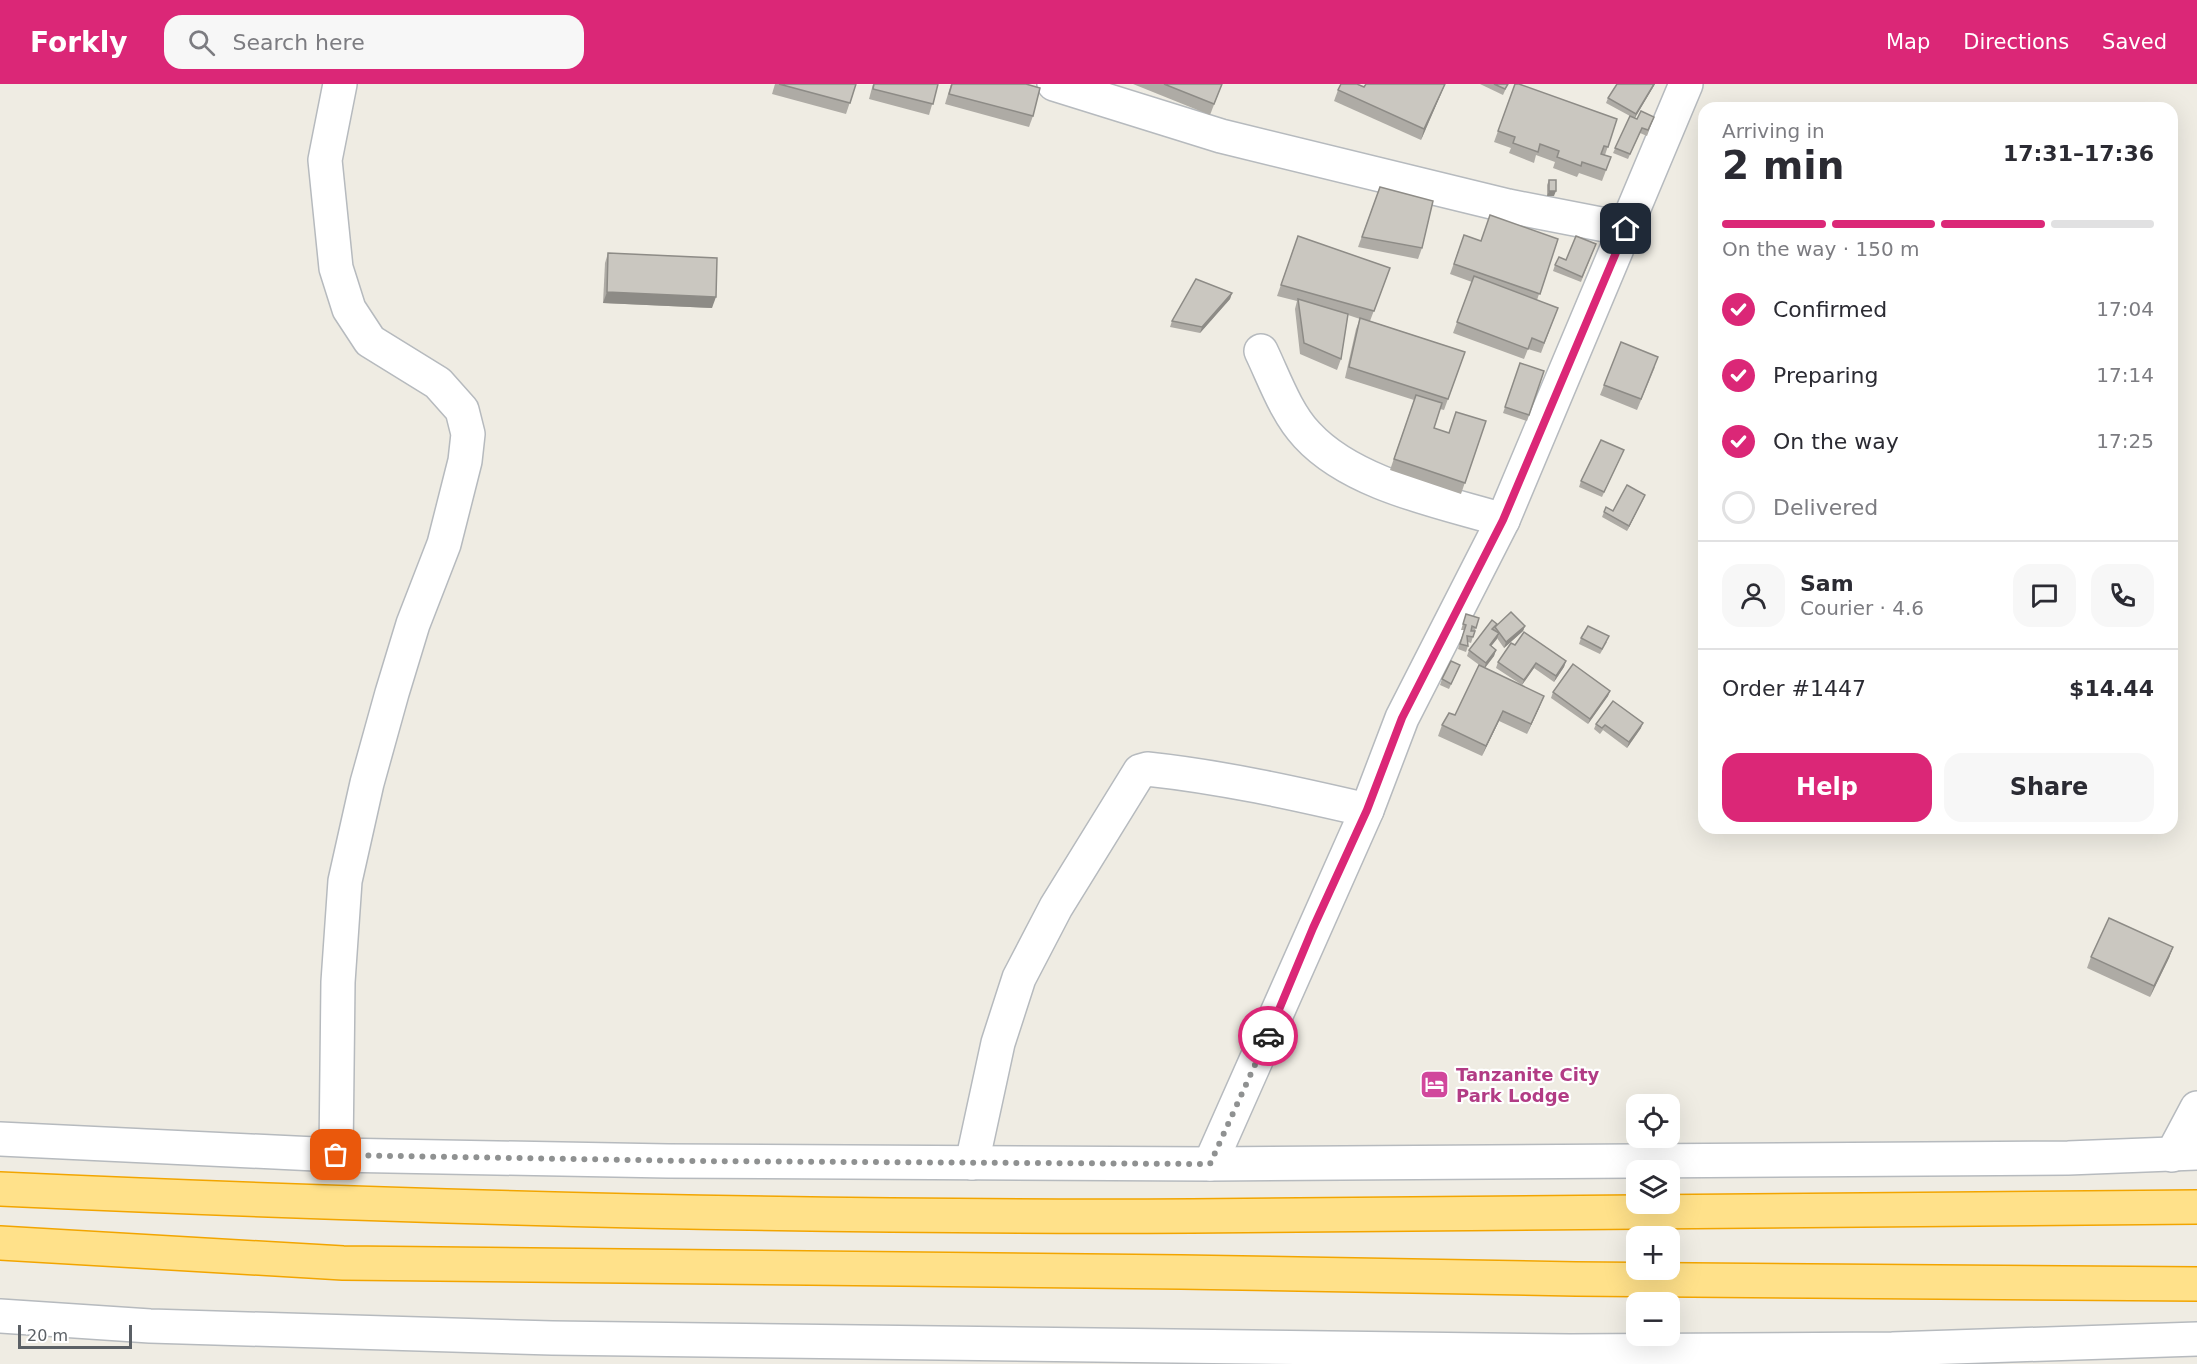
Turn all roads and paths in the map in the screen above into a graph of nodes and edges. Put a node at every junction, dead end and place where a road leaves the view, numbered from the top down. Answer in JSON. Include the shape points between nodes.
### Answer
{"nodes":[{"id":1,"x":340,"y":84,"type":"edge"},
{"id":2,"x":1054,"y":84,"type":"edge"},
{"id":3,"x":1686,"y":84,"type":"edge"},
{"id":4,"x":1626,"y":229,"type":"junction"},
{"id":5,"x":1261,"y":351,"type":"dead end"},
{"id":6,"x":1503,"y":520,"type":"junction"},
{"id":7,"x":1367,"y":810,"type":"junction"},
{"id":8,"x":2197,"y":1108,"type":"edge"},
{"id":9,"x":0,"y":1139,"type":"edge"},
{"id":10,"x":2184,"y":1154,"type":"edge"},
{"id":11,"x":336,"y":1155,"type":"junction"},
{"id":12,"x":972,"y":1163,"type":"junction"},
{"id":13,"x":1210,"y":1164,"type":"junction"},
{"id":14,"x":0,"y":1189,"type":"edge"},
{"id":15,"x":2197,"y":1207,"type":"edge"},
{"id":16,"x":0,"y":1243,"type":"edge"},
{"id":17,"x":2197,"y":1284,"type":"edge"},
{"id":18,"x":0,"y":1316,"type":"edge"},
{"id":19,"x":2197,"y":1339,"type":"edge"},
{"id":20,"x":1079,"y":1354,"type":"edge"},
{"id":21,"x":1569,"y":1357,"type":"edge"}],
"edges":[{"from":1,"to":11,"type":"street","via":[[325,160],[336,268],[350,309],[370,340],[438,383],[462,410],[468,434],[465,462],[444,544],[392,693],[345,881],[338,982]]},
{"from":2,"to":4,"type":"street","via":[[1221,136],[1508,206]]},
{"from":3,"to":4,"type":"street"},
{"from":4,"to":6,"type":"street"},
{"from":5,"to":6,"type":"street","via":[[1307,435],[1349,467],[1393,486]]},
{"from":6,"to":7,"type":"street","via":[[1402,718]]},
{"from":7,"to":12,"type":"street","via":[[1236,781],[1140,771],[1056,907],[1019,978],[998,1043]]},
{"from":7,"to":13,"type":"street"},
{"from":8,"to":10,"type":"street"},
{"from":9,"to":11,"type":"street"},
{"from":10,"to":13,"type":"street"},
{"from":11,"to":12,"type":"street"},
{"from":12,"to":13,"type":"street"},
{"from":14,"to":15,"type":"highway","via":[[332,1204],[893,1214],[1191,1216]]},
{"from":16,"to":17,"type":"highway","via":[[343,1263]]},
{"from":18,"to":20,"type":"street","via":[[150,1326]]},
{"from":19,"to":21,"type":"street"},
{"from":20,"to":21,"type":"street"}]}
